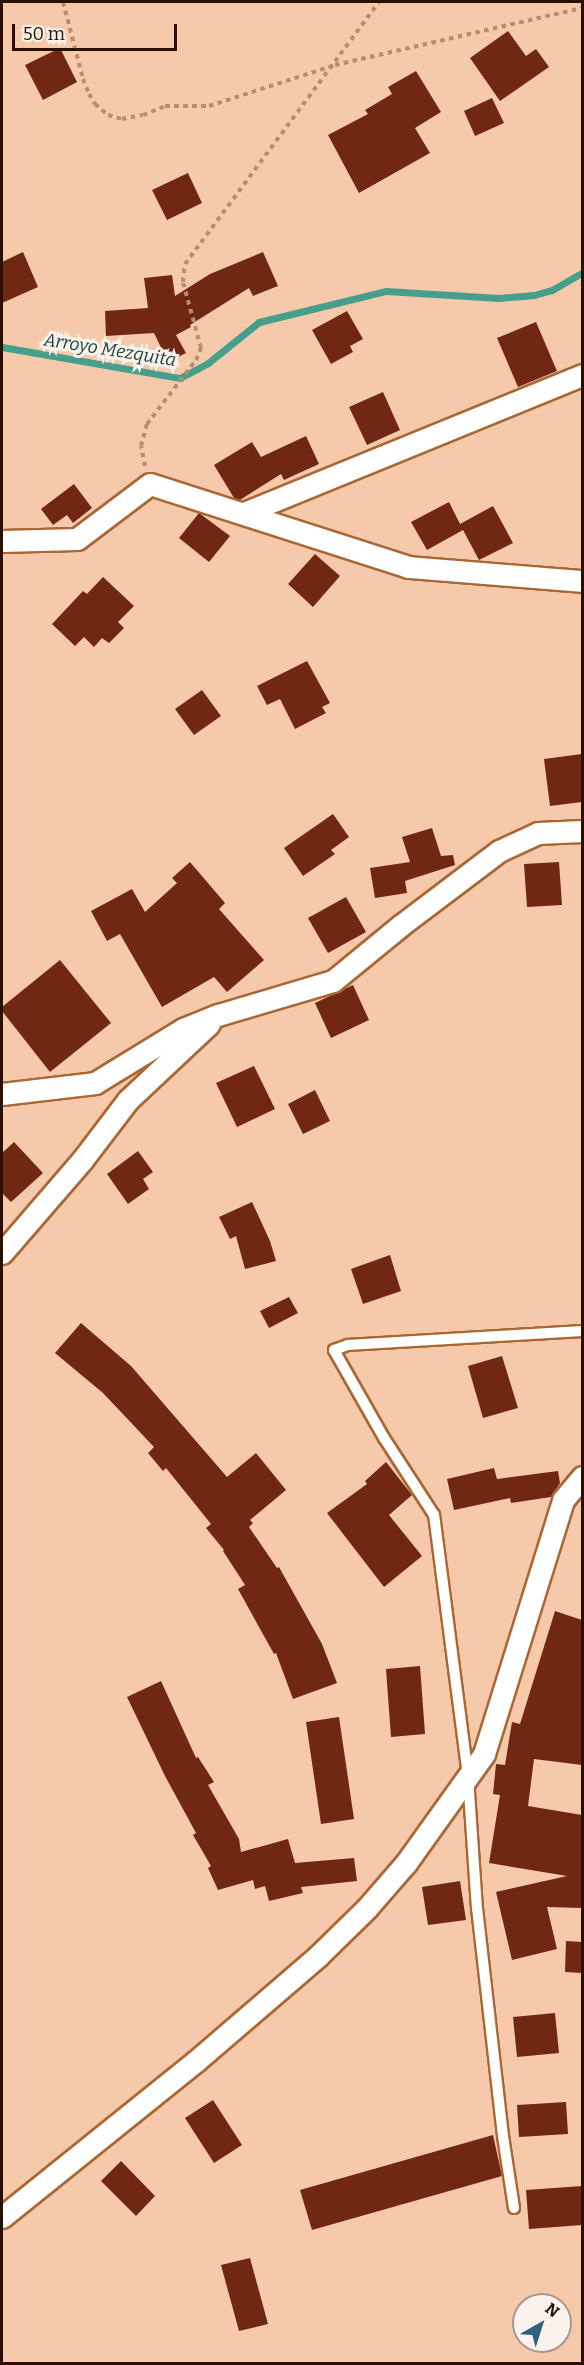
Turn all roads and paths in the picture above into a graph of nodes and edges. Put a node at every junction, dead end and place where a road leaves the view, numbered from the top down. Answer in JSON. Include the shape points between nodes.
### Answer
{"nodes":[{"id":1,"x":63,"y":2,"type":"edge"},
{"id":2,"x":379,"y":2,"type":"edge"},
{"id":3,"x":582,"y":8,"type":"edge"},
{"id":4,"x":335,"y":65,"type":"junction"},
{"id":5,"x":582,"y":375,"type":"edge"},
{"id":6,"x":150,"y":484,"type":"junction"},
{"id":7,"x":244,"y":513,"type":"junction"},
{"id":8,"x":2,"y":541,"type":"edge"},
{"id":9,"x":582,"y":582,"type":"edge"},
{"id":10,"x":582,"y":831,"type":"edge"},
{"id":11,"x":218,"y":1015,"type":"junction"},
{"id":12,"x":2,"y":1094,"type":"edge"},
{"id":13,"x":2,"y":1253,"type":"edge"},
{"id":14,"x":582,"y":1331,"type":"edge"},
{"id":15,"x":582,"y":1478,"type":"edge"},
{"id":16,"x":468,"y":1776,"type":"junction"},
{"id":17,"x":514,"y":2208,"type":"dead end"},
{"id":18,"x":2,"y":2217,"type":"edge"}],
"edges":[{"from":1,"to":4,"type":"path","via":[[89,94],[108,115],[122,119],[165,106],[209,106]]},
{"from":2,"to":4,"type":"path"},
{"from":3,"to":4,"type":"path"},
{"from":4,"to":6,"type":"path","via":[[185,264],[183,282],[201,348],[147,424],[141,446]]},
{"from":5,"to":7,"type":"street"},
{"from":6,"to":7,"type":"street"},
{"from":6,"to":8,"type":"street","via":[[77,539]]},
{"from":7,"to":9,"type":"street","via":[[408,567]]},
{"from":10,"to":11,"type":"street","via":[[538,833],[499,851],[333,981]]},
{"from":11,"to":12,"type":"street","via":[[183,1029],[95,1083]]},
{"from":11,"to":13,"type":"street","via":[[128,1100]]},
{"from":14,"to":16,"type":"lane","via":[[348,1345],[334,1350],[434,1515]]},
{"from":15,"to":16,"type":"street","via":[[563,1500],[484,1754]]},
{"from":16,"to":17,"type":"lane","via":[[477,1909]]},
{"from":16,"to":18,"type":"street","via":[[406,1863],[318,1956],[196,2061]]}]}
